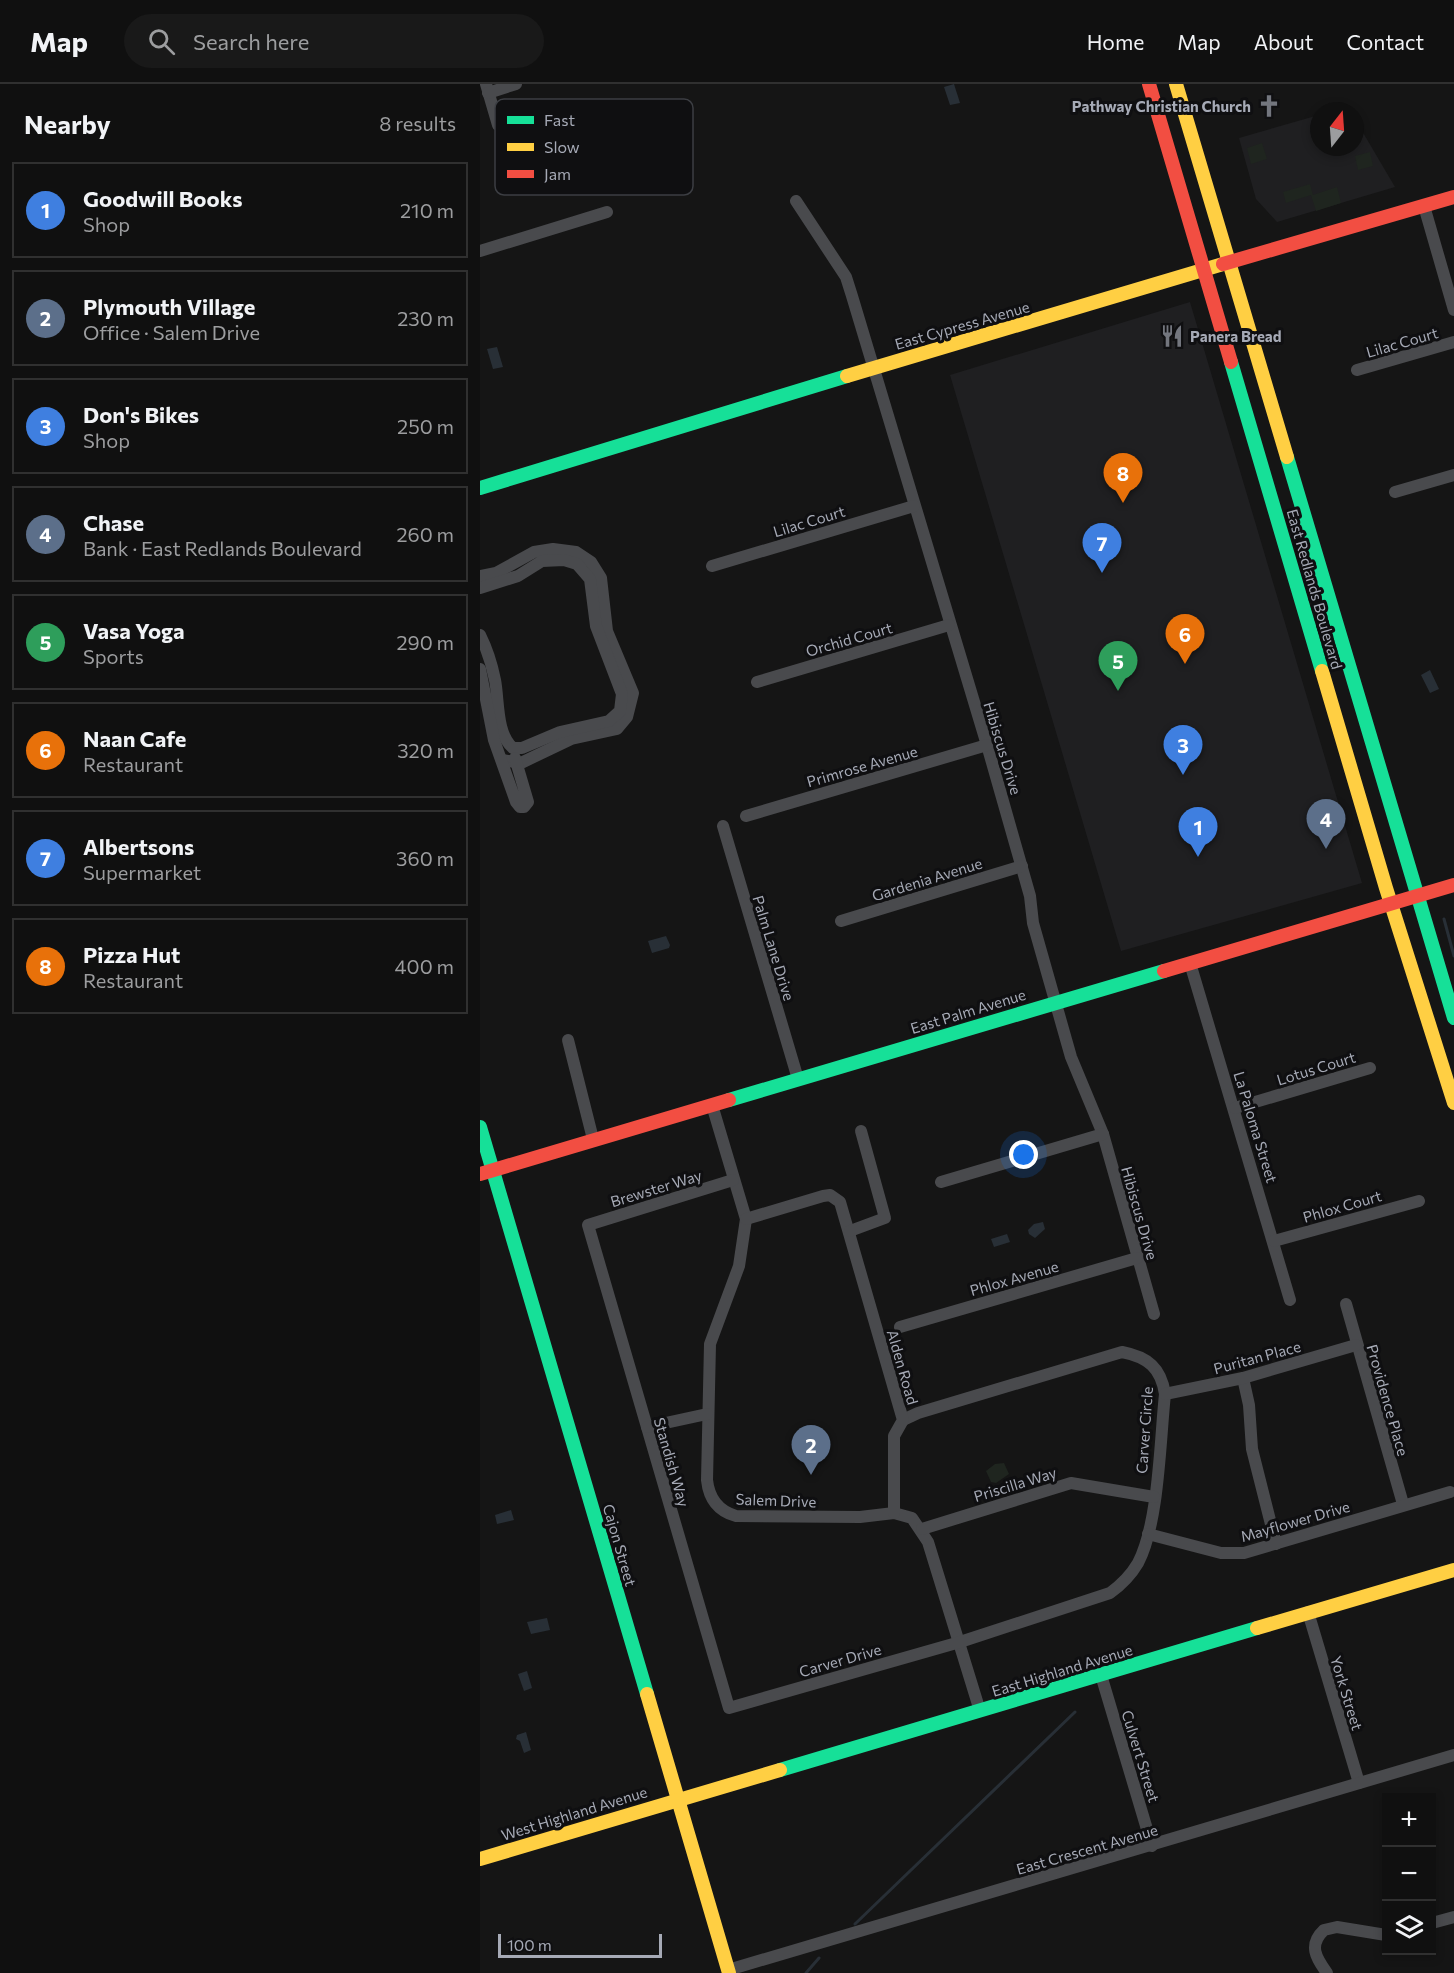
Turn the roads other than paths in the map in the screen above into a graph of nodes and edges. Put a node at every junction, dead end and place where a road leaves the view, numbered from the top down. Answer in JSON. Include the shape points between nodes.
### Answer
{"nodes":[{"id":1,"x":516,"y":84,"type":"edge"},
{"id":2,"x":1149,"y":84,"type":"edge"},
{"id":3,"x":1176,"y":84,"type":"edge"},
{"id":4,"x":487,"y":88,"type":"edge"},
{"id":5,"x":495,"y":115,"type":"edge"},
{"id":6,"x":1454,"y":197,"type":"edge"},
{"id":7,"x":796,"y":201,"type":"dead end"},
{"id":8,"x":1424,"y":206,"type":"junction"},
{"id":9,"x":607,"y":212,"type":"dead end"},
{"id":10,"x":480,"y":250,"type":"edge"},
{"id":11,"x":1230,"y":262,"type":"junction"},
{"id":12,"x":1205,"y":269,"type":"junction"},
{"id":13,"x":1454,"y":310,"type":"edge"},
{"id":14,"x":1454,"y":342,"type":"edge"},
{"id":15,"x":873,"y":368,"type":"junction"},
{"id":16,"x":1358,"y":370,"type":"dead end"},
{"id":17,"x":1454,"y":476,"type":"edge"},
{"id":18,"x":480,"y":488,"type":"edge"},
{"id":19,"x":1395,"y":492,"type":"dead end"},
{"id":20,"x":914,"y":506,"type":"junction"},
{"id":21,"x":712,"y":566,"type":"dead end"},
{"id":22,"x":480,"y":576,"type":"edge"},
{"id":23,"x":480,"y":588,"type":"edge"},
{"id":24,"x":949,"y":626,"type":"junction"},
{"id":25,"x":480,"y":635,"type":"edge"},
{"id":26,"x":480,"y":669,"type":"edge"},
{"id":27,"x":758,"y":682,"type":"dead end"},
{"id":28,"x":987,"y":745,"type":"junction"},
{"id":29,"x":510,"y":746,"type":"junction"},
{"id":30,"x":502,"y":760,"type":"junction"},
{"id":31,"x":517,"y":763,"type":"junction"},
{"id":32,"x":746,"y":816,"type":"dead end"},
{"id":33,"x":723,"y":826,"type":"dead end"},
{"id":34,"x":1022,"y":866,"type":"junction"},
{"id":35,"x":1454,"y":885,"type":"edge"},
{"id":36,"x":1418,"y":896,"type":"junction"},
{"id":37,"x":1390,"y":903,"type":"junction"},
{"id":38,"x":841,"y":921,"type":"dead end"},
{"id":39,"x":1190,"y":963,"type":"junction"},
{"id":40,"x":1056,"y":1002,"type":"junction"},
{"id":41,"x":1454,"y":1018,"type":"edge"},
{"id":42,"x":568,"y":1040,"type":"dead end"},
{"id":43,"x":1370,"y":1068,"type":"dead end"},
{"id":44,"x":798,"y":1079,"type":"junction"},
{"id":45,"x":1454,"y":1103,"type":"edge"},
{"id":46,"x":711,"y":1105,"type":"junction"},
{"id":47,"x":1235,"y":1108,"type":"junction"},
{"id":48,"x":480,"y":1127,"type":"edge"},
{"id":49,"x":861,"y":1131,"type":"dead end"},
{"id":50,"x":1103,"y":1134,"type":"junction"},
{"id":51,"x":593,"y":1139,"type":"junction"},
{"id":52,"x":486,"y":1172,"type":"edge"},
{"id":53,"x":733,"y":1180,"type":"junction"},
{"id":54,"x":941,"y":1182,"type":"dead end"},
{"id":55,"x":1419,"y":1201,"type":"dead end"},
{"id":56,"x":746,"y":1219,"type":"junction"},
{"id":57,"x":588,"y":1225,"type":"joint"},
{"id":58,"x":850,"y":1231,"type":"junction"},
{"id":59,"x":1274,"y":1241,"type":"junction"},
{"id":60,"x":1137,"y":1258,"type":"junction"},
{"id":61,"x":1290,"y":1300,"type":"dead end"},
{"id":62,"x":1346,"y":1304,"type":"dead end"},
{"id":63,"x":1154,"y":1314,"type":"dead end"},
{"id":64,"x":900,"y":1327,"type":"dead end"},
{"id":65,"x":1356,"y":1345,"type":"junction"},
{"id":66,"x":1243,"y":1378,"type":"junction"},
{"id":67,"x":1165,"y":1394,"type":"junction"},
{"id":68,"x":707,"y":1414,"type":"junction"},
{"id":69,"x":903,"y":1420,"type":"junction"},
{"id":70,"x":647,"y":1427,"type":"junction"},
{"id":71,"x":1450,"y":1492,"type":"dead end"},
{"id":72,"x":1154,"y":1497,"type":"junction"},
{"id":73,"x":1403,"y":1504,"type":"junction"},
{"id":74,"x":894,"y":1513,"type":"junction"},
{"id":75,"x":922,"y":1529,"type":"junction"},
{"id":76,"x":1148,"y":1534,"type":"junction"},
{"id":77,"x":1276,"y":1544,"type":"junction"},
{"id":78,"x":1454,"y":1570,"type":"edge"},
{"id":79,"x":1308,"y":1612,"type":"junction"},
{"id":80,"x":960,"y":1642,"type":"junction"},
{"id":81,"x":1101,"y":1675,"type":"junction"},
{"id":82,"x":729,"y":1708,"type":"joint"},
{"id":83,"x":980,"y":1712,"type":"junction"},
{"id":84,"x":1454,"y":1755,"type":"edge"},
{"id":85,"x":1359,"y":1783,"type":"junction"},
{"id":86,"x":678,"y":1799,"type":"junction"},
{"id":87,"x":1152,"y":1846,"type":"junction"},
{"id":88,"x":480,"y":1859,"type":"edge"},
{"id":89,"x":1454,"y":1917,"type":"edge"},
{"id":90,"x":1436,"y":1922,"type":"edge"},
{"id":91,"x":1382,"y":1934,"type":"edge"},
{"id":92,"x":729,"y":1971,"type":"edge"},
{"id":93,"x":1327,"y":1973,"type":"edge"}],
"edges":[{"from":1,"to":4,"type":"street"},
{"from":2,"to":12,"type":"main road","name":"East Redlands Boulevard"},
{"from":3,"to":11,"type":"main road","name":"East Redlands Boulevard"},
{"from":4,"to":5,"type":"street"},
{"from":6,"to":8,"type":"main road","name":"East Cypress Avenue"},
{"from":7,"to":15,"type":"street","name":"Hibiscus Drive","via":[[846,278]]},
{"from":8,"to":11,"type":"main road","name":"East Cypress Avenue"},
{"from":8,"to":13,"type":"street"},
{"from":9,"to":10,"type":"street"},
{"from":11,"to":12,"type":"main road","name":"East Cypress Avenue"},
{"from":11,"to":36,"type":"main road","name":"East Redlands Boulevard"},
{"from":12,"to":15,"type":"main road","name":"East Cypress Avenue"},
{"from":12,"to":37,"type":"main road","name":"East Redlands Boulevard"},
{"from":14,"to":16,"type":"street","name":"Lilac Court"},
{"from":15,"to":18,"type":"main road","name":"East Cypress Avenue"},
{"from":15,"to":20,"type":"street","name":"Hibiscus Drive"},
{"from":17,"to":19,"type":"street"},
{"from":20,"to":21,"type":"street","name":"Lilac Court"},
{"from":20,"to":24,"type":"street","name":"Hibiscus Drive"},
{"from":22,"to":31,"type":"street","via":[[496,573],[534,552],[553,549],[576,552],[591,562],[601,578],[607,631],[633,693],[627,717],[617,729],[571,739]]},
{"from":23,"to":29,"type":"street","via":[[518,576],[542,561],[577,564],[590,579],[596,626],[622,694],[620,711],[609,721],[560,732],[522,748]]},
{"from":24,"to":27,"type":"street","name":"Orchid Court"},
{"from":24,"to":28,"type":"street","name":"Hibiscus Drive"},
{"from":25,"to":29,"type":"street","via":[[493,671],[501,721]]},
{"from":26,"to":30,"type":"street","via":[[489,719]]},
{"from":28,"to":32,"type":"street","name":"Primrose Avenue"},
{"from":28,"to":34,"type":"street","name":"Hibiscus Drive"},
{"from":29,"to":31,"type":"street"},
{"from":30,"to":31,"type":"street"},
{"from":30,"to":31,"type":"street","via":[[521,808],[528,802]]},
{"from":33,"to":44,"type":"street","name":"Palm Lane Drive"},
{"from":34,"to":38,"type":"street","name":"Gardenia Avenue"},
{"from":34,"to":40,"type":"street","name":"Hibiscus Drive","via":[[1033,923]]},
{"from":35,"to":36,"type":"main road","name":"East Palm Avenue"},
{"from":36,"to":37,"type":"main road","name":"East Palm Avenue"},
{"from":36,"to":41,"type":"main road","name":"East Redlands Boulevard"},
{"from":37,"to":39,"type":"main road","name":"East Palm Avenue"},
{"from":37,"to":45,"type":"main road","name":"East Redlands Boulevard"},
{"from":39,"to":40,"type":"main road","name":"East Palm Avenue"},
{"from":39,"to":47,"type":"street","name":"La Paloma Street"},
{"from":40,"to":44,"type":"main road","name":"East Palm Avenue"},
{"from":40,"to":50,"type":"street","name":"Hibiscus Drive","via":[[1071,1057]]},
{"from":42,"to":51,"type":"street"},
{"from":43,"to":47,"type":"street","name":"Lotus Court"},
{"from":44,"to":46,"type":"main road","name":"East Palm Avenue"},
{"from":46,"to":51,"type":"main road","name":"East Palm Avenue"},
{"from":46,"to":53,"type":"street"},
{"from":47,"to":59,"type":"street","name":"La Paloma Street"},
{"from":48,"to":52,"type":"main road","name":"Cajon Street"},
{"from":49,"to":58,"type":"street","via":[[885,1218]]},
{"from":50,"to":54,"type":"street"},
{"from":50,"to":60,"type":"street","name":"Hibiscus Drive"},
{"from":51,"to":52,"type":"main road","name":"East Palm Avenue"},
{"from":52,"to":86,"type":"main road","name":"Cajon Street"},
{"from":53,"to":56,"type":"street"},
{"from":53,"to":57,"type":"street","name":"Brewster Way"},
{"from":55,"to":59,"type":"street","name":"Phlox Court"},
{"from":56,"to":58,"type":"street","via":[[830,1196],[840,1202]]},
{"from":56,"to":68,"type":"street","name":"Salem Drive","via":[[739,1266],[710,1344]]},
{"from":57,"to":70,"type":"street","name":"Standish Way"},
{"from":58,"to":69,"type":"street","name":"Alden Road"},
{"from":59,"to":61,"type":"street","name":"La Paloma Street"},
{"from":60,"to":63,"type":"street","name":"Hibiscus Drive"},
{"from":60,"to":64,"type":"street","name":"Phlox Avenue"},
{"from":62,"to":65,"type":"street","name":"Providence Place"},
{"from":65,"to":66,"type":"street","name":"Puritan Place"},
{"from":65,"to":73,"type":"street","name":"Providence Place"},
{"from":66,"to":67,"type":"street","name":"Puritan Place"},
{"from":66,"to":77,"type":"street","via":[[1252,1449]]},
{"from":67,"to":69,"type":"street","name":"Carver Circle","via":[[1163,1379],[1154,1365],[1140,1356],[1122,1352]]},
{"from":67,"to":72,"type":"street","name":"Carver Circle"},
{"from":68,"to":70,"type":"street"},
{"from":68,"to":74,"type":"street","name":"Salem Drive","via":[[708,1491],[727,1513],[837,1517]]},
{"from":69,"to":74,"type":"street","name":"Alden Road","via":[[894,1436]]},
{"from":70,"to":82,"type":"street","name":"Standish Way"},
{"from":71,"to":73,"type":"street","name":"Mayflower Drive"},
{"from":72,"to":75,"type":"street","name":"Priscilla Way","via":[[1071,1483]]},
{"from":72,"to":76,"type":"street","name":"Carver Circle"},
{"from":73,"to":77,"type":"street","name":"Mayflower Drive"},
{"from":74,"to":75,"type":"street","via":[[912,1518]]},
{"from":75,"to":80,"type":"street"},
{"from":76,"to":77,"type":"street","name":"Mayflower Drive","via":[[1228,1554]]},
{"from":76,"to":80,"type":"street","name":"Carver Circle","via":[[1133,1570],[1110,1593]]},
{"from":78,"to":79,"type":"main road","name":"East Highland Avenue"},
{"from":79,"to":81,"type":"main road","name":"East Highland Avenue"},
{"from":79,"to":85,"type":"street","name":"York Street"},
{"from":80,"to":82,"type":"street","name":"Carver Drive"},
{"from":80,"to":83,"type":"street"},
{"from":81,"to":83,"type":"main road","name":"East Highland Avenue"},
{"from":81,"to":87,"type":"street","name":"Culvert Street"},
{"from":83,"to":86,"type":"main road","name":"East Highland Avenue"},
{"from":84,"to":85,"type":"street","name":"East Crescent Avenue"},
{"from":85,"to":87,"type":"street","name":"East Crescent Avenue"},
{"from":86,"to":88,"type":"main road","name":"West Highland Avenue"},
{"from":86,"to":92,"type":"main road","name":"Cajon Street"},
{"from":87,"to":92,"type":"street","name":"East Crescent Avenue"},
{"from":89,"to":90,"type":"street"},
{"from":91,"to":93,"type":"street","via":[[1324,1930],[1314,1947]]}]}
